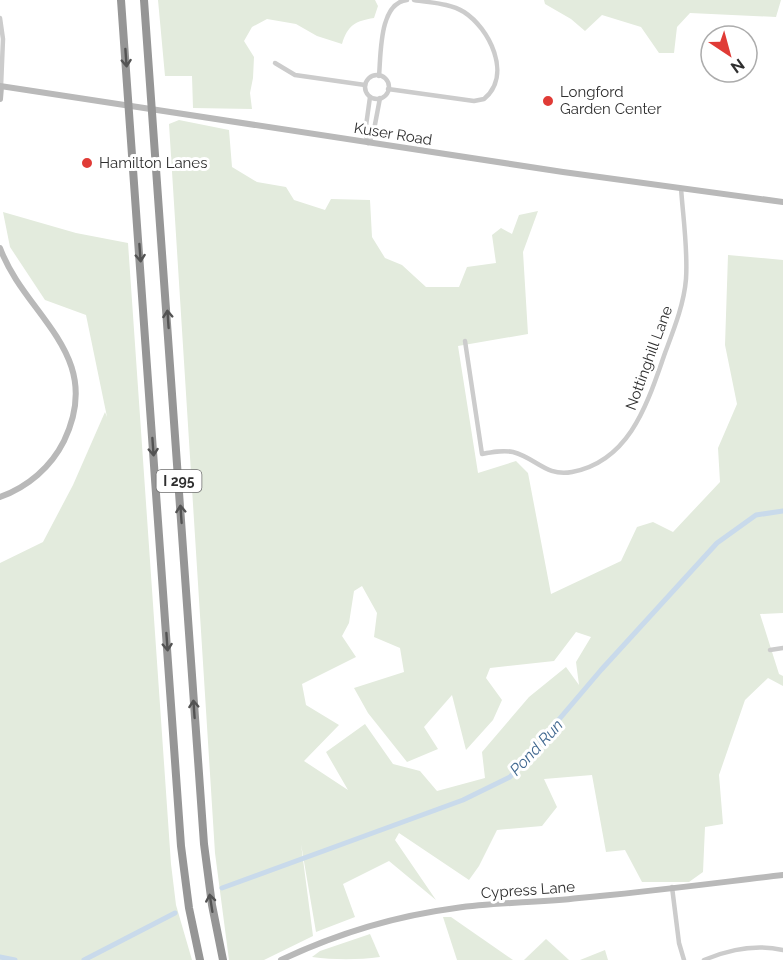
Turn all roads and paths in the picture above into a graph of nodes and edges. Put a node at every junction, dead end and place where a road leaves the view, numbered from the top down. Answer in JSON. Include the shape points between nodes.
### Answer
{"nodes":[{"id":1,"x":121,"y":0,"type":"edge"},
{"id":2,"x":144,"y":0,"type":"edge"},
{"id":3,"x":407,"y":0,"type":"edge"},
{"id":4,"x":414,"y":0,"type":"edge"},
{"id":5,"x":0,"y":18,"type":"edge"},
{"id":6,"x":275,"y":63,"type":"dead end"},
{"id":7,"x":379,"y":76,"type":"junction"},
{"id":8,"x":365,"y":85,"type":"junction"},
{"id":9,"x":1,"y":86,"type":"edge"},
{"id":10,"x":388,"y":89,"type":"junction"},
{"id":11,"x":370,"y":97,"type":"junction"},
{"id":12,"x":380,"y":98,"type":"junction"},
{"id":13,"x":0,"y":99,"type":"edge"},
{"id":14,"x":368,"y":143,"type":"junction"},
{"id":15,"x":681,"y":188,"type":"junction"},
{"id":16,"x":783,"y":202,"type":"edge"},
{"id":17,"x":0,"y":248,"type":"edge"},
{"id":18,"x":465,"y":341,"type":"dead end"},
{"id":19,"x":0,"y":497,"type":"edge"},
{"id":20,"x":783,"y":648,"type":"edge"},
{"id":21,"x":770,"y":650,"type":"dead end"},
{"id":22,"x":783,"y":875,"type":"edge"},
{"id":23,"x":672,"y":887,"type":"junction"},
{"id":24,"x":783,"y":950,"type":"edge"},
{"id":25,"x":200,"y":960,"type":"edge"},
{"id":26,"x":223,"y":960,"type":"edge"},
{"id":27,"x":281,"y":960,"type":"edge"},
{"id":28,"x":684,"y":960,"type":"edge"},
{"id":29,"x":704,"y":960,"type":"edge"}],
"edges":[{"from":1,"to":25,"type":"highway","number":"I 295","one_way":true,"via":[[181,846]]},
{"from":26,"to":2,"type":"highway","number":"I 295","one_way":true,"via":[[204,844]]},
{"from":3,"to":7,"type":"street","via":[[395,4],[389,12]]},
{"from":4,"to":10,"type":"street","via":[[455,8],[480,25],[494,52],[495,85],[488,96],[474,100]]},
{"from":5,"to":9,"type":"street"},
{"from":6,"to":8,"type":"street","via":[[295,75]]},
{"from":7,"to":8,"type":"street","via":[[371,77]]},
{"from":7,"to":10,"type":"street","via":[[386,80]]},
{"from":8,"to":11,"type":"street"},
{"from":9,"to":13,"type":"street"},
{"from":9,"to":14,"type":"street","name":"Kuser Road"},
{"from":10,"to":12,"type":"street"},
{"from":11,"to":12,"type":"street"},
{"from":11,"to":14,"type":"street","via":[[365,133]]},
{"from":12,"to":14,"type":"street","via":[[374,135]]},
{"from":14,"to":15,"type":"street","name":"Kuser Road"},
{"from":15,"to":16,"type":"street","name":"Kuser Road"},
{"from":15,"to":18,"type":"street","name":"Nottinghill Lane","via":[[686,263],[682,305],[642,414],[630,435],[606,457],[576,471],[559,472],[542,468],[513,452],[482,454]]},
{"from":17,"to":19,"type":"street","via":[[14,276],[64,348],[74,394],[69,426],[54,457],[28,483]]},
{"from":20,"to":21,"type":"street"},
{"from":22,"to":23,"type":"street","name":"Cypress Lane"},
{"from":23,"to":27,"type":"street","name":"Cypress Lane","via":[[458,907],[401,917],[345,933]]},
{"from":23,"to":28,"type":"street"},
{"from":24,"to":29,"type":"street","via":[[749,947]]}]}
